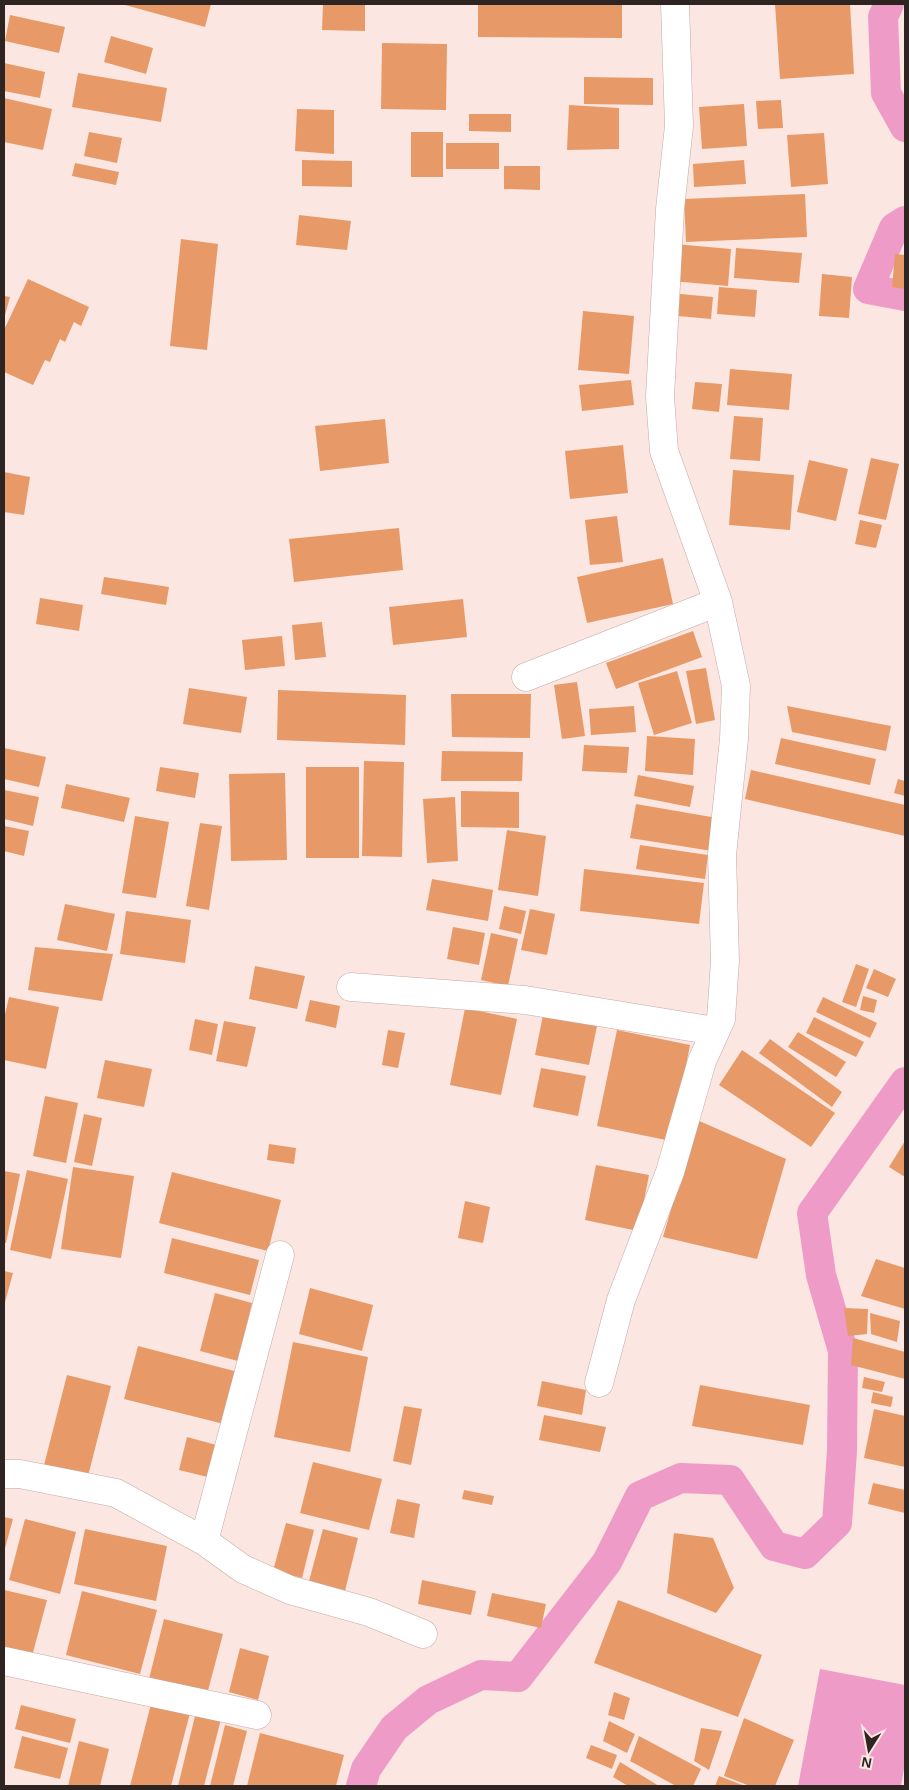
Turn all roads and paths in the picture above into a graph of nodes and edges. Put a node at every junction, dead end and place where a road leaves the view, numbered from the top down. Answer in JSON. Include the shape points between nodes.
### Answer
{"nodes":[{"id":1,"x":675,"y":4,"type":"edge"},
{"id":2,"x":718,"y":602,"type":"junction"},
{"id":3,"x":526,"y":677,"type":"dead end"},
{"id":4,"x":351,"y":987,"type":"dead end"},
{"id":5,"x":716,"y":1031,"type":"junction"},
{"id":6,"x":280,"y":1255,"type":"dead end"},
{"id":7,"x":599,"y":1383,"type":"dead end"},
{"id":8,"x":4,"y":1474,"type":"edge"},
{"id":9,"x":204,"y":1541,"type":"junction"},
{"id":10,"x":423,"y":1634,"type":"dead end"},
{"id":11,"x":4,"y":1661,"type":"edge"},
{"id":12,"x":257,"y":1715,"type":"dead end"}],
"edges":[{"from":1,"to":2,"type":"street","via":[[679,126],[670,209],[660,397],[664,451]]},
{"from":2,"to":3,"type":"street"},
{"from":2,"to":5,"type":"street","via":[[736,686],[722,855],[725,961]]},
{"from":4,"to":5,"type":"street","via":[[525,1000]]},
{"from":5,"to":7,"type":"street","via":[[702,1062],[670,1172],[621,1300]]},
{"from":6,"to":9,"type":"street"},
{"from":8,"to":9,"type":"street","via":[[20,1474],[116,1493]]},
{"from":9,"to":10,"type":"street","via":[[243,1570],[290,1590],[368,1612]]},
{"from":11,"to":12,"type":"street"}]}
